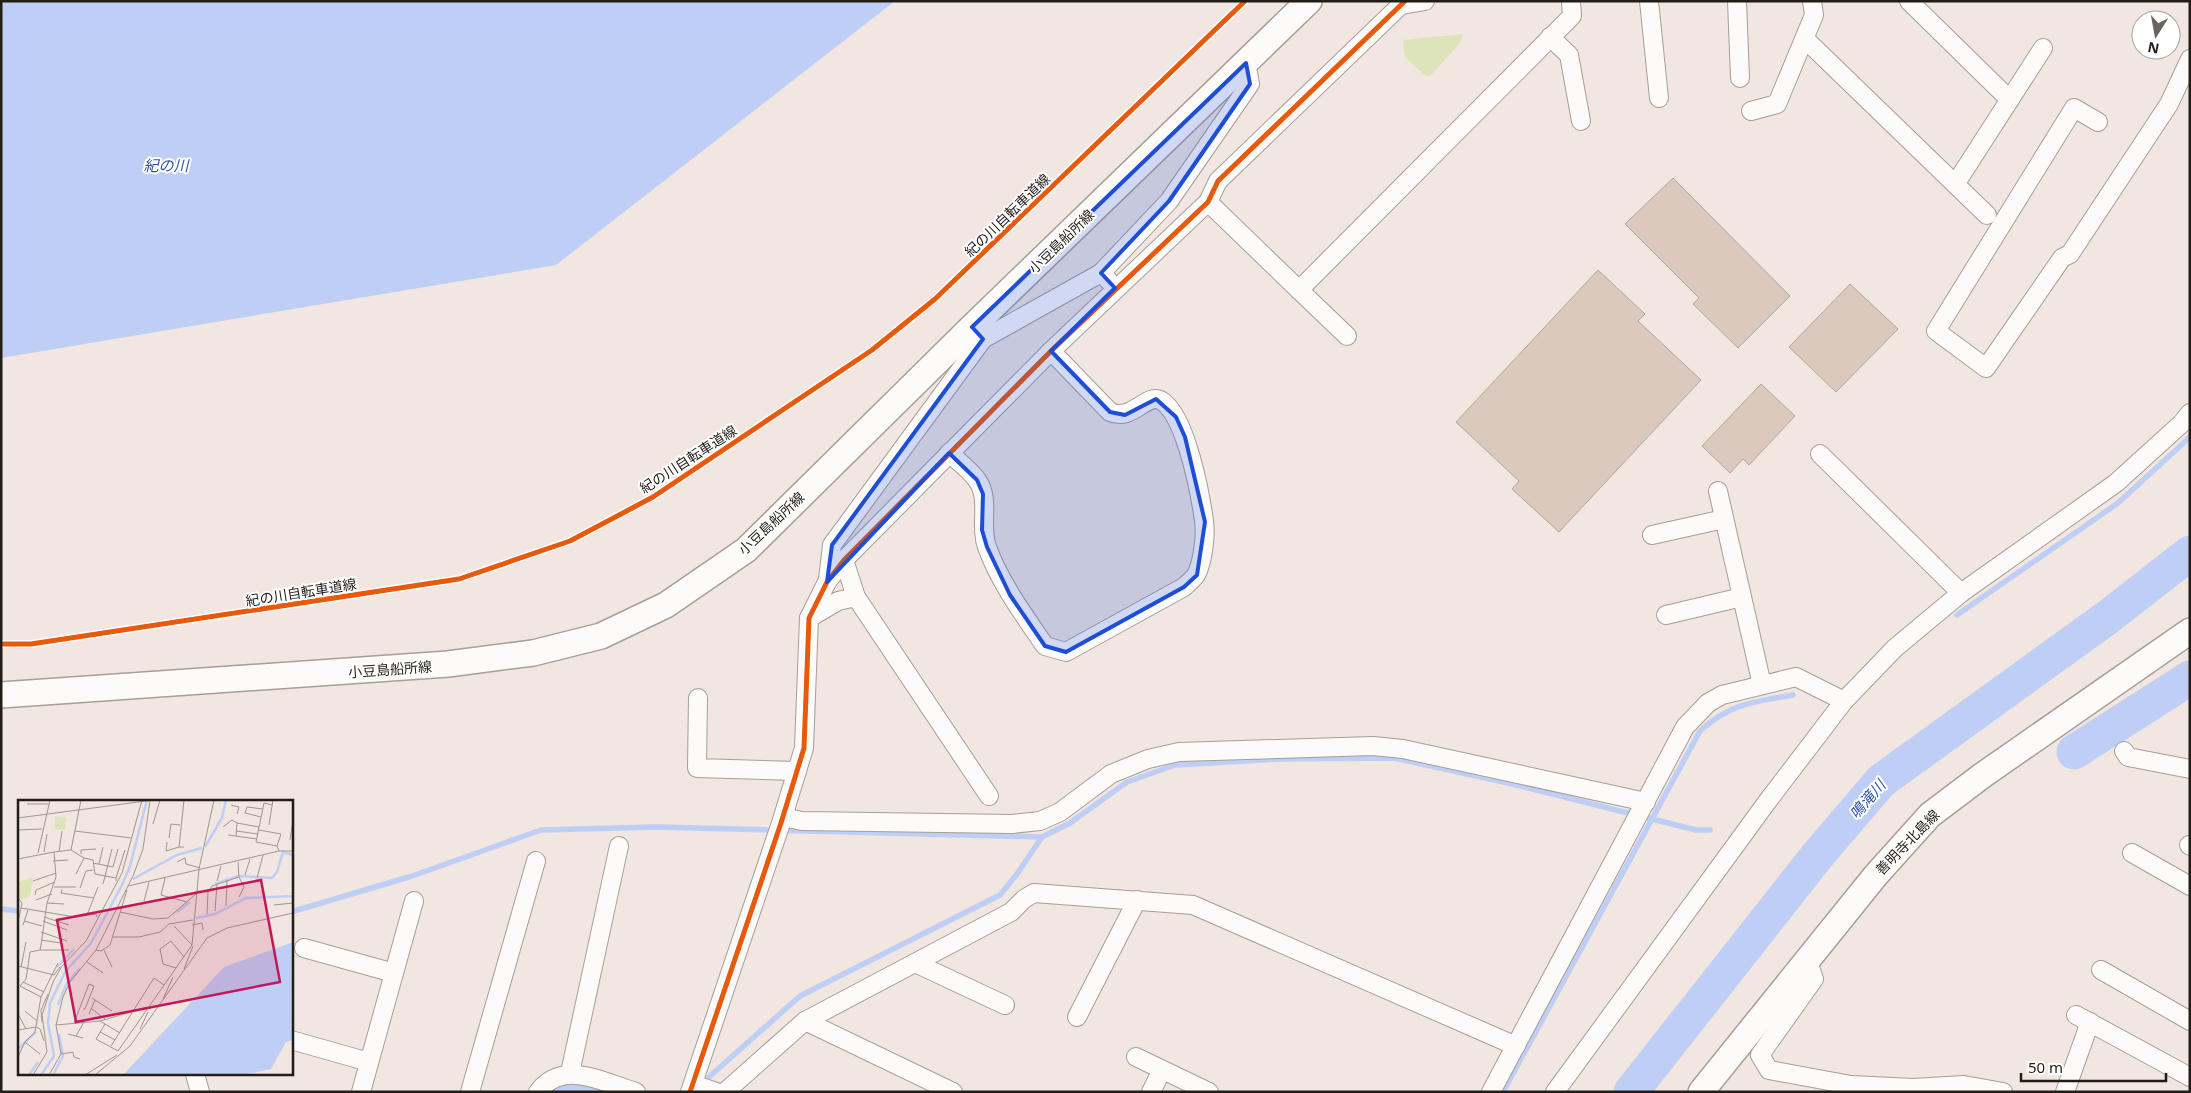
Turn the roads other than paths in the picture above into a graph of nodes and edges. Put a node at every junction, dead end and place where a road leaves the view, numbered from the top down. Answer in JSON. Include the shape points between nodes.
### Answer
{"nodes":[{"id":1,"x":1309,"y":1,"type":"edge"},
{"id":2,"x":1425,"y":1,"type":"edge"},
{"id":3,"x":1571,"y":1,"type":"edge"},
{"id":4,"x":1649,"y":1,"type":"edge"},
{"id":5,"x":1737,"y":1,"type":"edge"},
{"id":6,"x":1812,"y":1,"type":"edge"},
{"id":7,"x":1909,"y":1,"type":"edge"},
{"id":8,"x":1403,"y":2,"type":"edge"},
{"id":9,"x":1550,"y":37,"type":"junction"},
{"id":10,"x":1805,"y":39,"type":"junction"},
{"id":11,"x":2043,"y":48,"type":"dead end"},
{"id":12,"x":2190,"y":59,"type":"edge"},
{"id":13,"x":1246,"y":63,"type":"junction"},
{"id":14,"x":1740,"y":78,"type":"dead end"},
{"id":15,"x":1659,"y":98,"type":"dead end"},
{"id":16,"x":2010,"y":100,"type":"junction"},
{"id":17,"x":1751,"y":110,"type":"dead end"},
{"id":18,"x":1581,"y":121,"type":"dead end"},
{"id":19,"x":2098,"y":122,"type":"dead end"},
{"id":20,"x":1956,"y":183,"type":"junction"},
{"id":21,"x":1208,"y":202,"type":"junction"},
{"id":22,"x":1987,"y":215,"type":"dead end"},
{"id":23,"x":1101,"y":273,"type":"junction"},
{"id":24,"x":1115,"y":288,"type":"junction"},
{"id":25,"x":1299,"y":290,"type":"junction"},
{"id":26,"x":977,"y":333,"type":"junction"},
{"id":27,"x":1347,"y":336,"type":"dead end"},
{"id":28,"x":1051,"y":351,"type":"junction"},
{"id":29,"x":2190,"y":413,"type":"edge"},
{"id":30,"x":949,"y":453,"type":"junction"},
{"id":31,"x":1820,"y":454,"type":"dead end"},
{"id":32,"x":1718,"y":491,"type":"dead end"},
{"id":33,"x":1724,"y":519,"type":"junction"},
{"id":34,"x":1652,"y":535,"type":"dead end"},
{"id":35,"x":844,"y":560,"type":"junction"},
{"id":36,"x":827,"y":582,"type":"junction"},
{"id":37,"x":1961,"y":593,"type":"junction"},
{"id":38,"x":1742,"y":597,"type":"junction"},
{"id":39,"x":856,"y":598,"type":"junction"},
{"id":40,"x":1666,"y":615,"type":"dead end"},
{"id":41,"x":809,"y":618,"type":"junction"},
{"id":42,"x":2190,"y":631,"type":"edge"},
{"id":43,"x":1762,"y":685,"type":"junction"},
{"id":44,"x":1,"y":695,"type":"edge"},
{"id":45,"x":698,"y":698,"type":"dead end"},
{"id":46,"x":1844,"y":701,"type":"junction"},
{"id":47,"x":2124,"y":751,"type":"dead end"},
{"id":48,"x":2190,"y":769,"type":"edge"},
{"id":49,"x":797,"y":771,"type":"junction"},
{"id":50,"x":989,"y":796,"type":"dead end"},
{"id":51,"x":1641,"y":810,"type":"junction"},
{"id":52,"x":782,"y":820,"type":"junction"},
{"id":53,"x":619,"y":846,"type":"dead end"},
{"id":54,"x":2132,"y":853,"type":"dead end"},
{"id":55,"x":536,"y":861,"type":"dead end"},
{"id":56,"x":2190,"y":886,"type":"edge"},
{"id":57,"x":1137,"y":900,"type":"junction"},
{"id":58,"x":414,"y":901,"type":"dead end"},
{"id":59,"x":304,"y":948,"type":"dead end"},
{"id":60,"x":1807,"y":959,"type":"junction"},
{"id":61,"x":915,"y":964,"type":"junction"},
{"id":62,"x":2101,"y":970,"type":"dead end"},
{"id":63,"x":394,"y":973,"type":"junction"},
{"id":64,"x":1005,"y":1005,"type":"dead end"},
{"id":65,"x":1077,"y":1017,"type":"dead end"},
{"id":66,"x":804,"y":1021,"type":"junction"},
{"id":67,"x":2190,"y":1021,"type":"edge"},
{"id":68,"x":292,"y":1040,"type":"edge"},
{"id":69,"x":1516,"y":1046,"type":"junction"},
{"id":70,"x":1136,"y":1057,"type":"dead end"},
{"id":71,"x":369,"y":1062,"type":"junction"},
{"id":72,"x":1162,"y":1070,"type":"junction"},
{"id":73,"x":570,"y":1073,"type":"junction"},
{"id":74,"x":196,"y":1076,"type":"edge"},
{"id":75,"x":2190,"y":1076,"type":"edge"},
{"id":76,"x":691,"y":1088,"type":"edge"},
{"id":77,"x":1861,"y":1089,"type":"edge"},
{"id":78,"x":200,"y":1092,"type":"edge"},
{"id":79,"x":361,"y":1092,"type":"edge"},
{"id":80,"x":470,"y":1092,"type":"edge"},
{"id":81,"x":538,"y":1092,"type":"edge"},
{"id":82,"x":636,"y":1092,"type":"edge"},
{"id":83,"x":716,"y":1092,"type":"edge"},
{"id":84,"x":725,"y":1092,"type":"edge"},
{"id":85,"x":953,"y":1092,"type":"edge"},
{"id":86,"x":1151,"y":1092,"type":"edge"},
{"id":87,"x":1209,"y":1092,"type":"edge"},
{"id":88,"x":1491,"y":1092,"type":"edge"},
{"id":89,"x":1555,"y":1092,"type":"edge"},
{"id":90,"x":1701,"y":1092,"type":"edge"},
{"id":91,"x":2003,"y":1092,"type":"edge"},
{"id":92,"x":2065,"y":1092,"type":"edge"}],
"edges":[{"from":1,"to":13,"type":"main road","name":"小豆島船所線"},
{"from":2,"to":8,"type":"street"},
{"from":3,"to":9,"type":"street","via":[[1572,16]]},
{"from":4,"to":15,"type":"street"},
{"from":5,"to":14,"type":"street"},
{"from":6,"to":10,"type":"street","via":[[1814,15]]},
{"from":7,"to":16,"type":"street"},
{"from":8,"to":21,"type":"street","via":[[1218,181]]},
{"from":9,"to":18,"type":"street","via":[[1569,55]]},
{"from":9,"to":25,"type":"street"},
{"from":10,"to":17,"type":"street","via":[[1777,104]]},
{"from":10,"to":20,"type":"street"},
{"from":11,"to":16,"type":"street"},
{"from":12,"to":19,"type":"street","via":[[2168,104],[2070,254],[2062,258],[1986,368],[1936,331],[2074,108]]},
{"from":13,"to":23,"type":"street","via":[[1250,84],[1168,201]]},
{"from":13,"to":26,"type":"main road","name":"小豆島船所線"},
{"from":16,"to":20,"type":"street"},
{"from":20,"to":22,"type":"street"},
{"from":21,"to":24,"type":"street"},
{"from":21,"to":25,"type":"street"},
{"from":23,"to":24,"type":"street"},
{"from":23,"to":26,"type":"street"},
{"from":24,"to":28,"type":"street"},
{"from":25,"to":27,"type":"street"},
{"from":26,"to":36,"type":"street","via":[[832,545]]},
{"from":26,"to":44,"type":"main road","name":"小豆島船所線","via":[[746,550],[666,605],[601,636],[533,653],[448,664]]},
{"from":28,"to":30,"type":"street"},
{"from":28,"to":30,"type":"street","via":[[1110,412],[1125,415],[1156,398],[1176,417],[1185,437],[1205,522],[1197,575],[1184,587],[1066,652],[1045,646],[1010,595],[987,547],[982,530],[983,494],[977,480]]},
{"from":29,"to":37,"type":"street","via":[[2116,483]]},
{"from":30,"to":35,"type":"street"},
{"from":31,"to":37,"type":"street"},
{"from":32,"to":33,"type":"street"},
{"from":33,"to":34,"type":"street"},
{"from":33,"to":38,"type":"street"},
{"from":35,"to":36,"type":"street"},
{"from":35,"to":39,"type":"street"},
{"from":36,"to":41,"type":"street"},
{"from":37,"to":46,"type":"street","via":[[1895,648]]},
{"from":38,"to":40,"type":"street"},
{"from":38,"to":43,"type":"street"},
{"from":39,"to":41,"type":"street","via":[[838,601]]},
{"from":39,"to":50,"type":"street"},
{"from":41,"to":49,"type":"street","via":[[804,748]]},
{"from":42,"to":60,"type":"main road","name":"善明寺北島線","via":[[1930,815]]},
{"from":43,"to":46,"type":"street","via":[[1796,676]]},
{"from":43,"to":51,"type":"street","via":[[1722,695],[1696,714],[1685,727]]},
{"from":45,"to":49,"type":"street","via":[[697,768]]},
{"from":46,"to":89,"type":"street"},
{"from":47,"to":48,"type":"street","via":[[2128,757]]},
{"from":49,"to":52,"type":"street"},
{"from":51,"to":52,"type":"street","via":[[1403,749],[1373,746],[1179,752],[1111,774],[1060,812],[1040,821],[1012,824]]},
{"from":51,"to":69,"type":"street"},
{"from":52,"to":76,"type":"street"},
{"from":53,"to":73,"type":"street"},
{"from":54,"to":56,"type":"street"},
{"from":55,"to":80,"type":"street"},
{"from":57,"to":61,"type":"street","via":[[1034,893],[1011,912]]},
{"from":57,"to":65,"type":"street"},
{"from":57,"to":69,"type":"street","via":[[1194,905]]},
{"from":58,"to":63,"type":"street"},
{"from":59,"to":63,"type":"street"},
{"from":60,"to":77,"type":"street","via":[[1814,979],[1760,1055],[1769,1070]]},
{"from":60,"to":90,"type":"main road","name":"善明寺北島線"},
{"from":61,"to":64,"type":"street"},
{"from":61,"to":66,"type":"street"},
{"from":62,"to":67,"type":"street"},
{"from":63,"to":71,"type":"street"},
{"from":66,"to":84,"type":"street"},
{"from":66,"to":85,"type":"street"},
{"from":68,"to":71,"type":"street"},
{"from":69,"to":88,"type":"street"},
{"from":70,"to":72,"type":"street"},
{"from":71,"to":79,"type":"street"},
{"from":72,"to":86,"type":"street"},
{"from":72,"to":87,"type":"street"},
{"from":73,"to":81,"type":"street","via":[[557,1075]]},
{"from":73,"to":82,"type":"street"},
{"from":74,"to":78,"type":"street"},
{"from":75,"to":92,"type":"street","via":[[2083,1018]]},
{"from":76,"to":83,"type":"street"},
{"from":77,"to":91,"type":"street","via":[[1964,1085]]}]}
